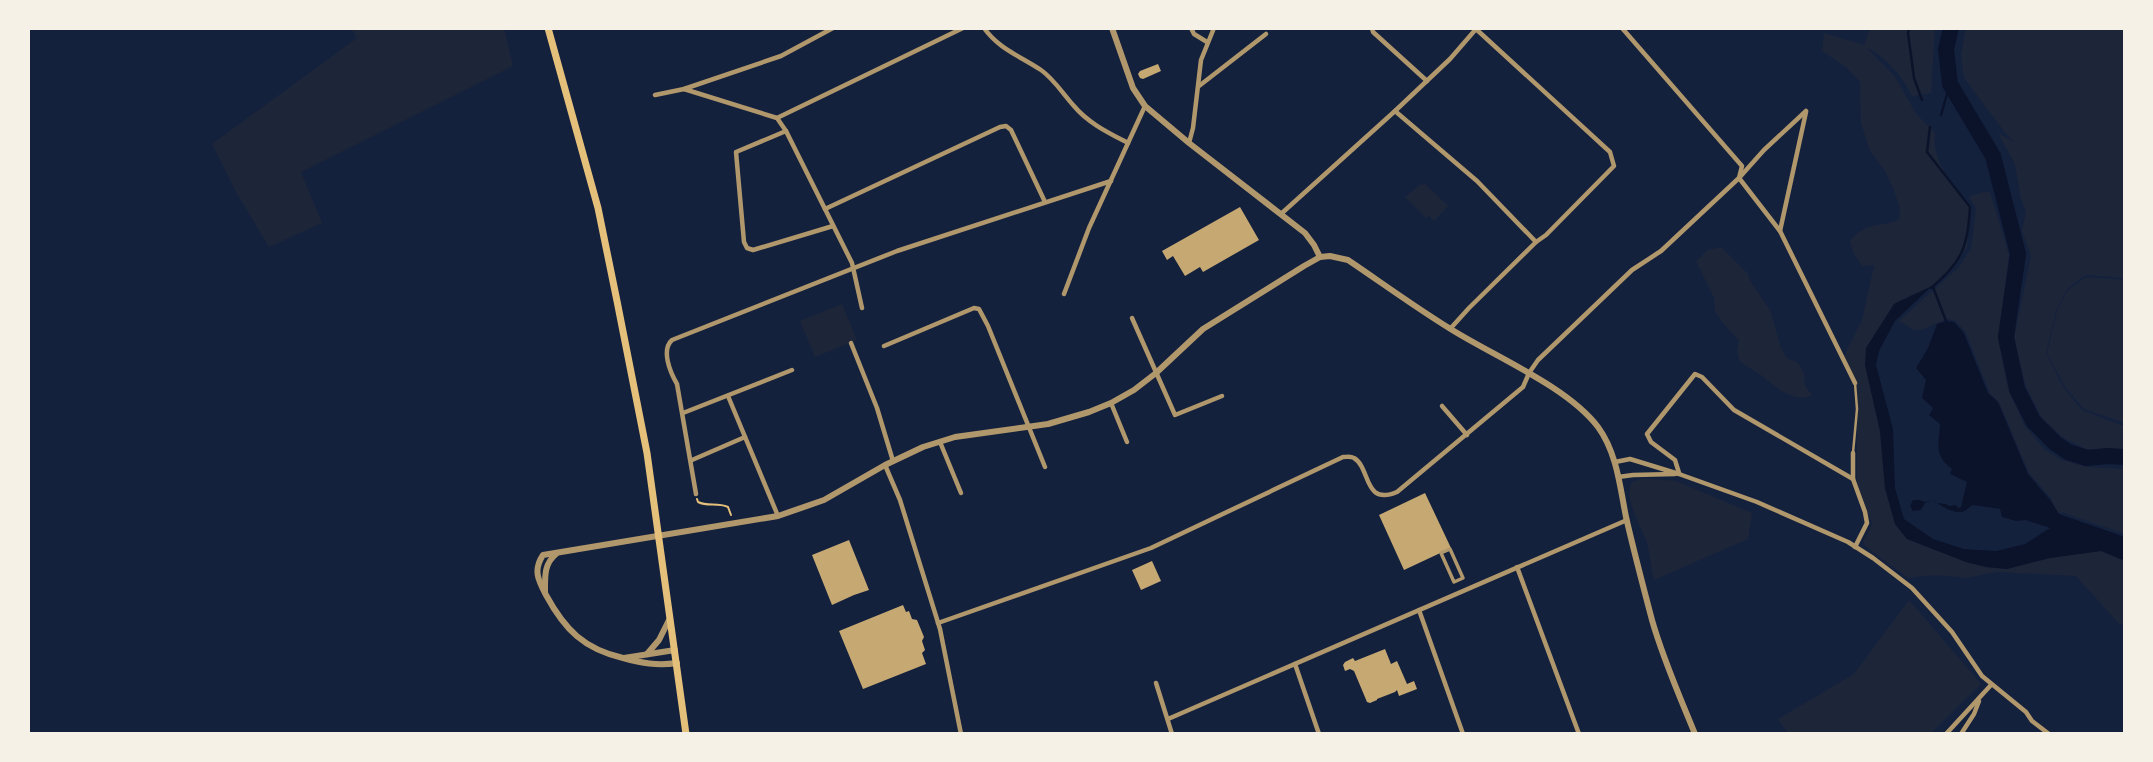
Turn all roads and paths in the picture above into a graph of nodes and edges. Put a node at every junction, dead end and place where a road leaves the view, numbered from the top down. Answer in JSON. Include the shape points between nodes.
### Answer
{"nodes":[{"id":1,"x":548,"y":28,"type":"edge"},
{"id":2,"x":833,"y":28,"type":"edge"},
{"id":3,"x":963,"y":28,"type":"edge"},
{"id":4,"x":984,"y":28,"type":"edge"},
{"id":5,"x":1112,"y":28,"type":"edge"},
{"id":6,"x":1191,"y":28,"type":"edge"},
{"id":7,"x":1214,"y":28,"type":"edge"},
{"id":8,"x":1371,"y":28,"type":"edge"},
{"id":9,"x":1476,"y":28,"type":"edge"},
{"id":10,"x":1622,"y":28,"type":"edge"},
{"id":11,"x":1266,"y":34,"type":"dead end"},
{"id":12,"x":1207,"y":42,"type":"junction"},
{"id":13,"x":1427,"y":81,"type":"junction"},
{"id":14,"x":1198,"y":86,"type":"junction"},
{"id":15,"x":684,"y":89,"type":"junction"},
{"id":16,"x":655,"y":95,"type":"dead end"},
{"id":17,"x":1144,"y":106,"type":"junction"},
{"id":18,"x":1395,"y":111,"type":"junction"},
{"id":19,"x":777,"y":118,"type":"junction"},
{"id":20,"x":786,"y":131,"type":"junction"},
{"id":21,"x":1128,"y":143,"type":"junction"},
{"id":22,"x":1189,"y":143,"type":"junction"},
{"id":23,"x":1739,"y":178,"type":"junction"},
{"id":24,"x":1111,"y":181,"type":"junction"},
{"id":25,"x":1045,"y":202,"type":"junction"},
{"id":26,"x":825,"y":209,"type":"junction"},
{"id":27,"x":1282,"y":214,"type":"junction"},
{"id":28,"x":833,"y":226,"type":"junction"},
{"id":29,"x":1780,"y":232,"type":"junction"},
{"id":30,"x":1536,"y":242,"type":"junction"},
{"id":31,"x":1320,"y":257,"type":"junction"},
{"id":32,"x":853,"y":268,"type":"junction"},
{"id":33,"x":1064,"y":293,"type":"dead end"},
{"id":34,"x":862,"y":308,"type":"dead end"},
{"id":35,"x":1132,"y":318,"type":"dead end"},
{"id":36,"x":1450,"y":329,"type":"junction"},
{"id":37,"x":851,"y":343,"type":"dead end"},
{"id":38,"x":884,"y":346,"type":"dead end"},
{"id":39,"x":792,"y":370,"type":"dead end"},
{"id":40,"x":1156,"y":373,"type":"junction"},
{"id":41,"x":1529,"y":373,"type":"junction"},
{"id":42,"x":1855,"y":383,"type":"joint"},
{"id":43,"x":728,"y":396,"type":"junction"},
{"id":44,"x":1222,"y":396,"type":"dead end"},
{"id":45,"x":1111,"y":403,"type":"junction"},
{"id":46,"x":1442,"y":406,"type":"dead end"},
{"id":47,"x":683,"y":413,"type":"junction"},
{"id":48,"x":1030,"y":428,"type":"junction"},
{"id":49,"x":1467,"y":435,"type":"junction"},
{"id":50,"x":745,"y":437,"type":"junction"},
{"id":51,"x":940,"y":441,"type":"junction"},
{"id":52,"x":1127,"y":442,"type":"dead end"},
{"id":53,"x":1853,"y":453,"type":"joint"},
{"id":54,"x":692,"y":460,"type":"junction"},
{"id":55,"x":893,"y":461,"type":"junction"},
{"id":56,"x":1615,"y":462,"type":"junction"},
{"id":57,"x":885,"y":465,"type":"junction"},
{"id":58,"x":1045,"y":467,"type":"dead end"},
{"id":59,"x":1679,"y":474,"type":"junction"},
{"id":60,"x":1618,"y":477,"type":"junction"},
{"id":61,"x":1853,"y":480,"type":"junction"},
{"id":62,"x":961,"y":493,"type":"dead end"},
{"id":63,"x":696,"y":494,"type":"joint"},
{"id":64,"x":778,"y":516,"type":"junction"},
{"id":65,"x":1627,"y":520,"type":"junction"},
{"id":66,"x":732,"y":523,"type":"junction"},
{"id":67,"x":1855,"y":547,"type":"junction"},
{"id":68,"x":558,"y":552,"type":"junction"},
{"id":69,"x":1517,"y":567,"type":"junction"},
{"id":70,"x":1463,"y":578,"type":"joint"},
{"id":71,"x":545,"y":593,"type":"junction"},
{"id":72,"x":1419,"y":610,"type":"junction"},
{"id":73,"x":670,"y":618,"type":"junction"},
{"id":74,"x":938,"y":623,"type":"junction"},
{"id":75,"x":675,"y":650,"type":"junction"},
{"id":76,"x":647,"y":654,"type":"junction"},
{"id":77,"x":622,"y":658,"type":"junction"},
{"id":78,"x":677,"y":663,"type":"junction"},
{"id":79,"x":1295,"y":664,"type":"junction"},
{"id":80,"x":1156,"y":683,"type":"dead end"},
{"id":81,"x":1992,"y":685,"type":"junction"},
{"id":82,"x":1980,"y":698,"type":"junction"},
{"id":83,"x":1168,"y":719,"type":"junction"},
{"id":84,"x":686,"y":734,"type":"edge"},
{"id":85,"x":961,"y":734,"type":"edge"},
{"id":86,"x":1172,"y":734,"type":"edge"},
{"id":87,"x":1319,"y":734,"type":"edge"},
{"id":88,"x":1463,"y":734,"type":"edge"},
{"id":89,"x":1579,"y":734,"type":"edge"},
{"id":90,"x":1695,"y":734,"type":"edge"},
{"id":91,"x":1946,"y":734,"type":"edge"},
{"id":92,"x":1961,"y":734,"type":"edge"},
{"id":93,"x":2049,"y":734,"type":"edge"}],
"edges":[{"from":1,"to":73,"type":"main road","via":[[598,208],[646,453]]},
{"from":2,"to":15,"type":"street","via":[[781,56]]},
{"from":3,"to":19,"type":"street"},
{"from":4,"to":21,"type":"street","via":[[998,44],[1041,70],[1087,118]]},
{"from":5,"to":17,"type":"street"},
{"from":6,"to":12,"type":"street"},
{"from":7,"to":12,"type":"street"},
{"from":8,"to":13,"type":"street"},
{"from":9,"to":13,"type":"street"},
{"from":9,"to":30,"type":"street","via":[[1610,152],[1614,166]]},
{"from":10,"to":23,"type":"street","via":[[1742,166]]},
{"from":11,"to":14,"type":"street"},
{"from":12,"to":14,"type":"street"},
{"from":13,"to":18,"type":"street"},
{"from":14,"to":22,"type":"street"},
{"from":15,"to":16,"type":"street"},
{"from":15,"to":19,"type":"street"},
{"from":17,"to":21,"type":"street"},
{"from":17,"to":22,"type":"street"},
{"from":18,"to":27,"type":"street"},
{"from":18,"to":30,"type":"street","via":[[1477,181]]},
{"from":19,"to":20,"type":"street"},
{"from":20,"to":26,"type":"street"},
{"from":20,"to":28,"type":"street","via":[[736,152],[744,242],[753,250]]},
{"from":21,"to":24,"type":"street"},
{"from":22,"to":27,"type":"street"},
{"from":23,"to":29,"type":"street"},
{"from":23,"to":29,"type":"street","via":[[1806,111]]},
{"from":23,"to":41,"type":"street","via":[[1661,251],[1632,270]]},
{"from":24,"to":25,"type":"street"},
{"from":24,"to":33,"type":"street"},
{"from":25,"to":26,"type":"street","via":[[1006,126]]},
{"from":25,"to":32,"type":"street"},
{"from":26,"to":28,"type":"street"},
{"from":27,"to":31,"type":"street","via":[[1305,233]]},
{"from":28,"to":32,"type":"street"},
{"from":29,"to":42,"type":"street"},
{"from":30,"to":36,"type":"street"},
{"from":31,"to":36,"type":"street","via":[[1348,260]]},
{"from":31,"to":40,"type":"street","via":[[1203,329]]},
{"from":32,"to":34,"type":"street"},
{"from":32,"to":47,"type":"street","via":[[668,343]]},
{"from":35,"to":40,"type":"street"},
{"from":36,"to":41,"type":"street"},
{"from":37,"to":55,"type":"street"},
{"from":38,"to":48,"type":"street","via":[[979,309]]},
{"from":39,"to":43,"type":"street"},
{"from":40,"to":44,"type":"street","via":[[1175,415]]},
{"from":40,"to":45,"type":"street"},
{"from":41,"to":49,"type":"street","via":[[1523,387]]},
{"from":41,"to":56,"type":"street","via":[[1586,414],[1608,442]]},
{"from":42,"to":53,"type":"lane"},
{"from":43,"to":47,"type":"street"},
{"from":43,"to":50,"type":"street"},
{"from":45,"to":48,"type":"street"},
{"from":45,"to":52,"type":"street"},
{"from":46,"to":49,"type":"street"},
{"from":47,"to":54,"type":"street"},
{"from":48,"to":51,"type":"street"},
{"from":48,"to":58,"type":"street"},
{"from":49,"to":74,"type":"street","via":[[1388,496],[1371,487],[1357,460],[1343,457],[1151,548]]},
{"from":50,"to":54,"type":"street"},
{"from":50,"to":64,"type":"street"},
{"from":51,"to":55,"type":"street"},
{"from":51,"to":62,"type":"street"},
{"from":53,"to":61,"type":"street"},
{"from":54,"to":63,"type":"street"},
{"from":55,"to":57,"type":"street"},
{"from":56,"to":59,"type":"street","via":[[1630,459]]},
{"from":56,"to":60,"type":"street"},
{"from":57,"to":64,"type":"street","via":[[824,500]]},
{"from":57,"to":74,"type":"street"},
{"from":59,"to":60,"type":"street"},
{"from":59,"to":61,"type":"street","via":[[1675,460],[1647,434],[1695,374],[1734,410]]},
{"from":59,"to":67,"type":"street","via":[[1774,508]]},
{"from":60,"to":65,"type":"street"},
{"from":61,"to":67,"type":"street","via":[[1867,523]]},
{"from":63,"to":66,"type":"path","via":[[703,505],[728,507]]},
{"from":64,"to":66,"type":"street"},
{"from":65,"to":69,"type":"street"},
{"from":65,"to":90,"type":"street","via":[[1653,623]]},
{"from":66,"to":68,"type":"street"},
{"from":67,"to":81,"type":"street","via":[[1912,587]]},
{"from":68,"to":71,"type":"street","via":[[545,572]]},
{"from":68,"to":71,"type":"street","via":[[538,561],[536,573]]},
{"from":69,"to":72,"type":"street"},
{"from":69,"to":89,"type":"street"},
{"from":70,"to":70,"type":"street","via":[[1450,549],[1441,553],[1454,582]]},
{"from":71,"to":77,"type":"street","via":[[578,638]]},
{"from":72,"to":79,"type":"street"},
{"from":72,"to":88,"type":"street"},
{"from":73,"to":75,"type":"main road"},
{"from":73,"to":76,"type":"street"},
{"from":74,"to":85,"type":"street"},
{"from":75,"to":76,"type":"street"},
{"from":75,"to":78,"type":"main road"},
{"from":76,"to":77,"type":"street"},
{"from":77,"to":78,"type":"street"},
{"from":78,"to":84,"type":"main road"},
{"from":79,"to":83,"type":"street"},
{"from":79,"to":87,"type":"street"},
{"from":80,"to":83,"type":"street"},
{"from":81,"to":82,"type":"street"},
{"from":81,"to":93,"type":"street"},
{"from":82,"to":91,"type":"street"},
{"from":82,"to":92,"type":"street"},
{"from":83,"to":86,"type":"street"}]}
